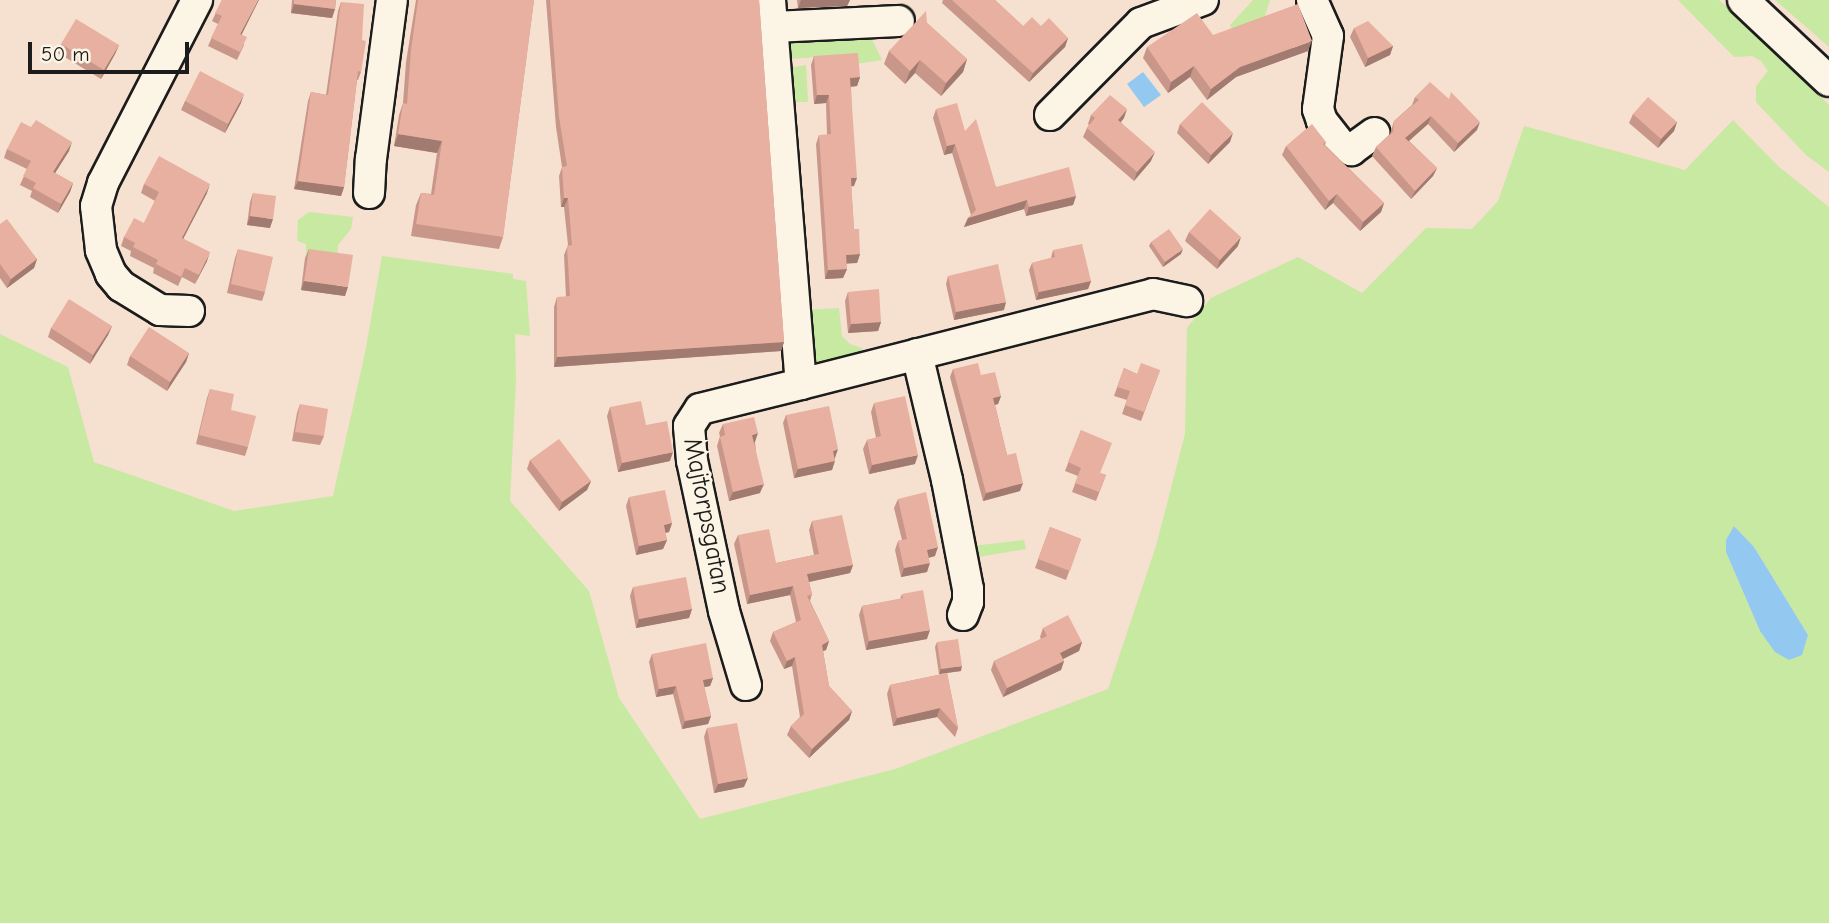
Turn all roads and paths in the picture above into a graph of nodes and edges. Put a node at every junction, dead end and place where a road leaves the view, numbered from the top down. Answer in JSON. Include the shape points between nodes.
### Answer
{"nodes":[{"id":1,"x":197,"y":0,"type":"edge"},
{"id":2,"x":392,"y":0,"type":"edge"},
{"id":3,"x":1203,"y":0,"type":"edge"},
{"id":4,"x":1312,"y":0,"type":"edge"},
{"id":5,"x":1743,"y":0,"type":"edge"},
{"id":6,"x":771,"y":13,"type":"edge"},
{"id":7,"x":899,"y":20,"type":"dead end"},
{"id":8,"x":1829,"y":81,"type":"edge"},
{"id":9,"x":1049,"y":115,"type":"dead end"},
{"id":10,"x":1374,"y":133,"type":"dead end"},
{"id":11,"x":369,"y":193,"type":"dead end"},
{"id":12,"x":1187,"y":302,"type":"dead end"},
{"id":13,"x":189,"y":311,"type":"dead end"},
{"id":14,"x":918,"y":354,"type":"junction"},
{"id":15,"x":801,"y":384,"type":"junction"},
{"id":16,"x":963,"y":615,"type":"dead end"},
{"id":17,"x":746,"y":685,"type":"dead end"}],
"edges":[{"from":1,"to":13,"type":"street","via":[[103,183],[96,206],[101,250],[121,286],[160,310]]},
{"from":2,"to":11,"type":"street"},
{"from":3,"to":9,"type":"street","via":[[1141,23]]},
{"from":4,"to":10,"type":"street","via":[[1328,36],[1318,108],[1322,121],[1349,149]]},
{"from":5,"to":8,"type":"street"},
{"from":6,"to":7,"type":"street"},
{"from":6,"to":15,"type":"street"},
{"from":12,"to":14,"type":"street","name":"Majtorpsgatan","via":[[1153,293]]},
{"from":14,"to":15,"type":"street","name":"Majtorpsgatan"},
{"from":14,"to":16,"type":"street","via":[[968,589]]},
{"from":15,"to":17,"type":"street","name":"Majtorpsgatan","via":[[700,409],[689,426],[691,461],[724,611]]}]}
